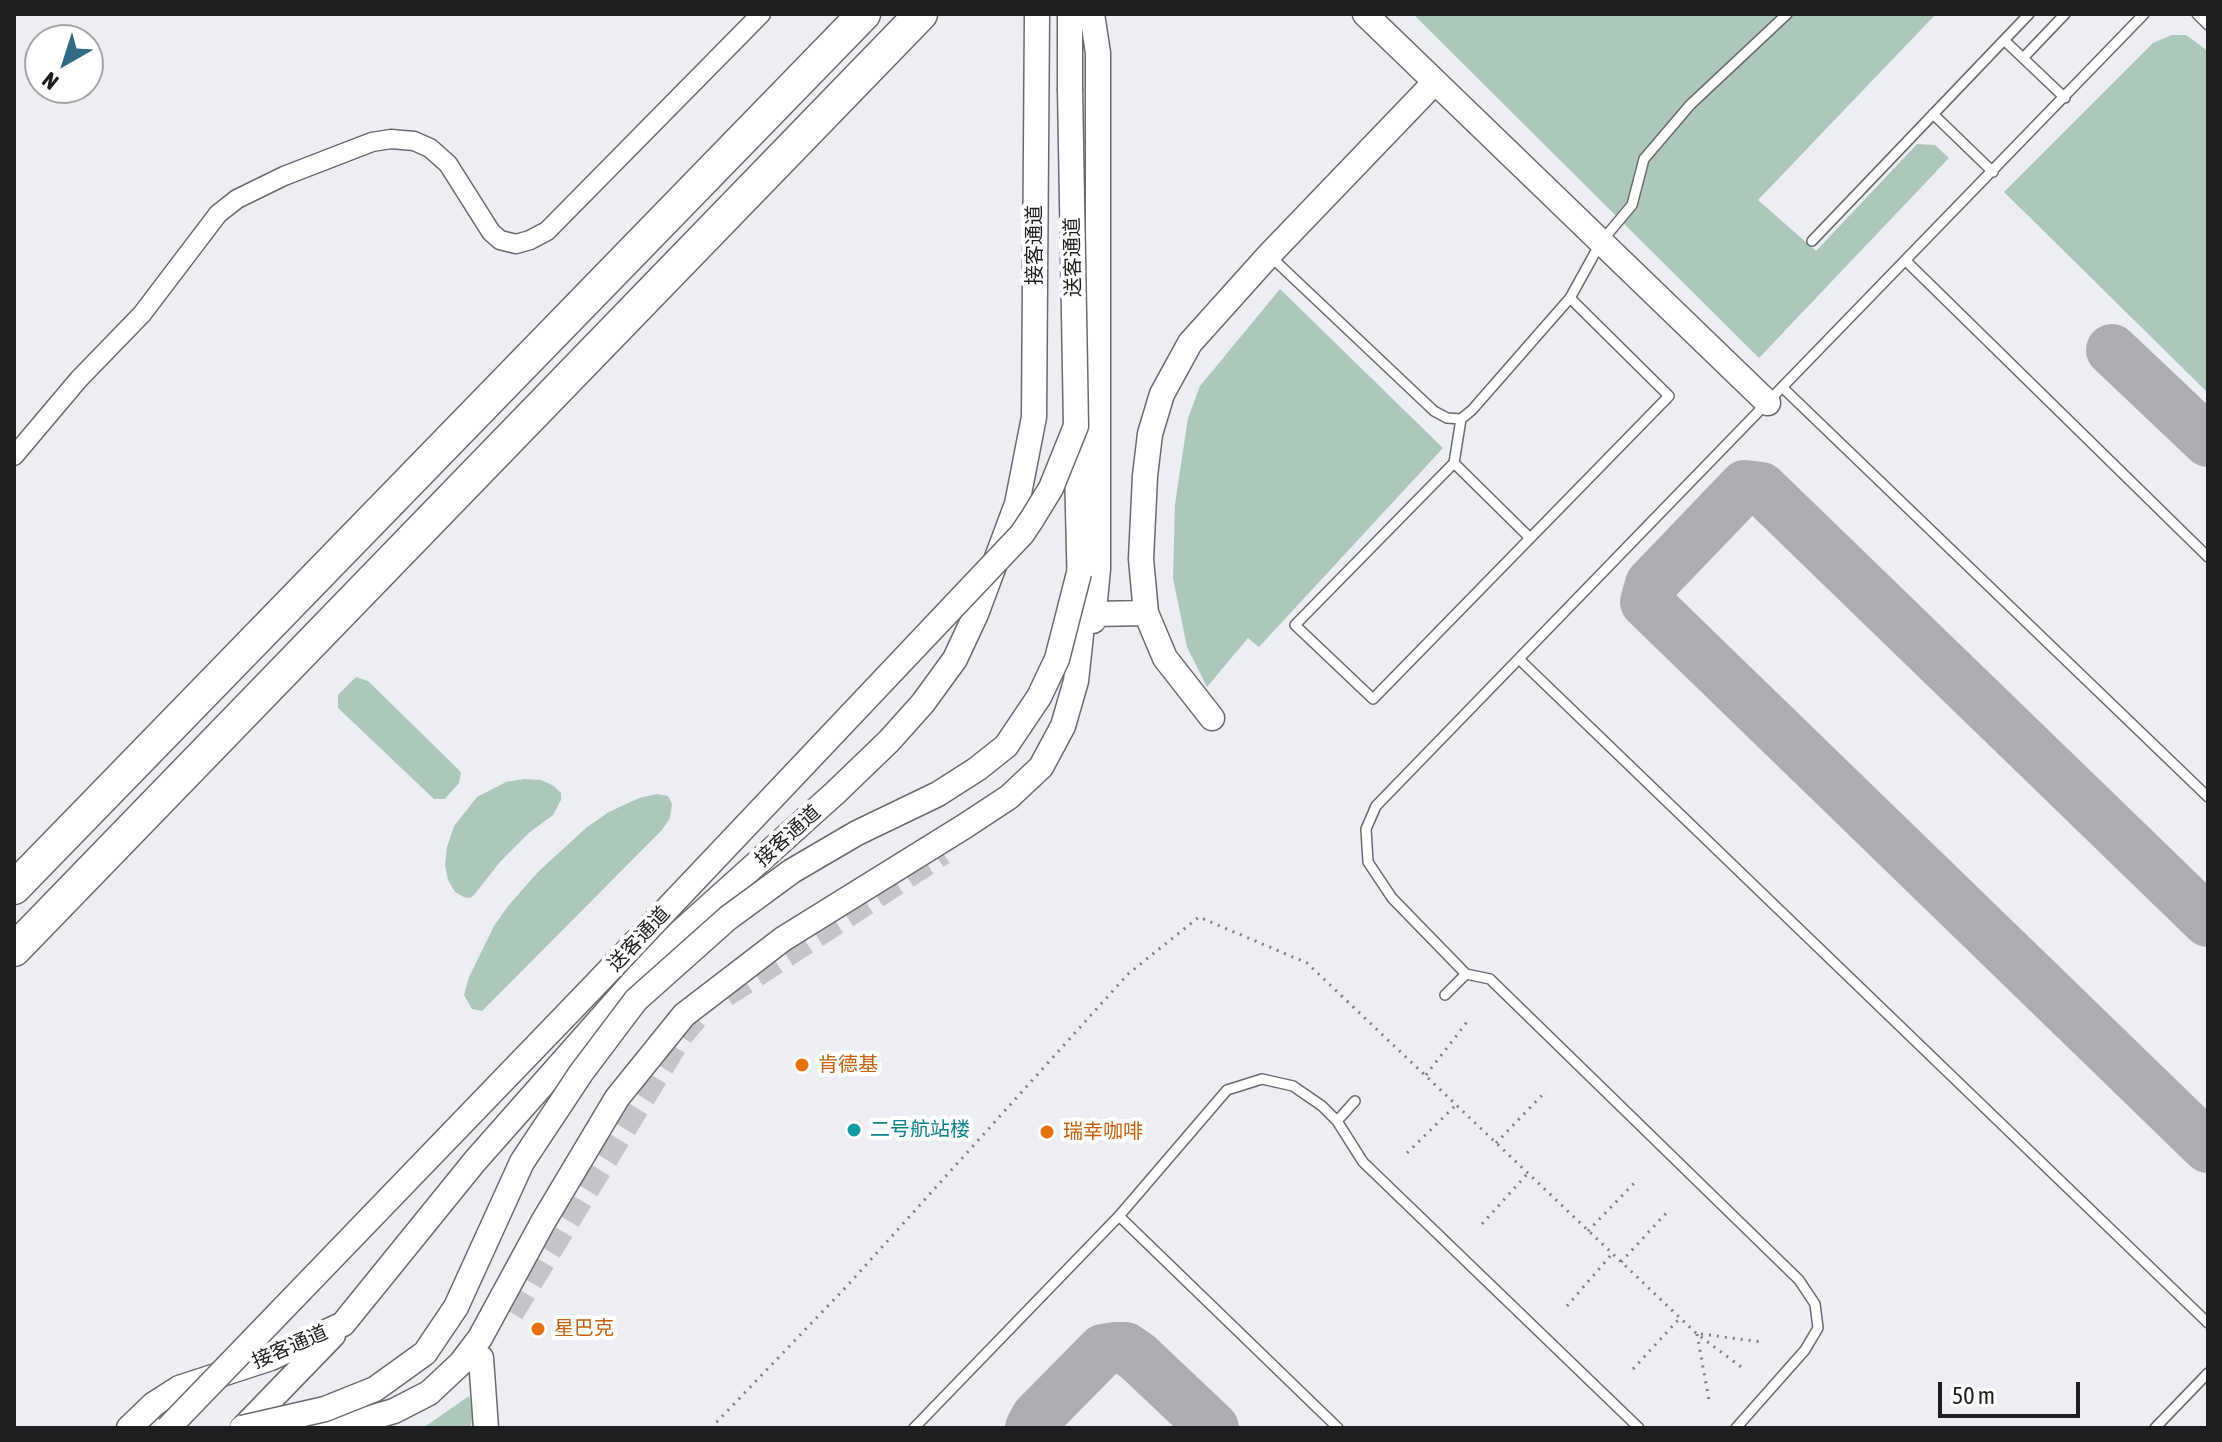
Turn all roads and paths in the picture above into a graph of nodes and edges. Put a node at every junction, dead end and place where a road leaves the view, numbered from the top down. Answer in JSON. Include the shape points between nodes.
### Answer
{"nodes":[{"id":1,"x":761,"y":14,"type":"edge"},
{"id":2,"x":864,"y":14,"type":"edge"},
{"id":3,"x":921,"y":14,"type":"edge"},
{"id":4,"x":1037,"y":14,"type":"edge"},
{"id":5,"x":1070,"y":14,"type":"edge"},
{"id":6,"x":1092,"y":14,"type":"edge"},
{"id":7,"x":1365,"y":14,"type":"edge"},
{"id":8,"x":1787,"y":14,"type":"edge"},
{"id":9,"x":2029,"y":14,"type":"edge"},
{"id":10,"x":2065,"y":14,"type":"edge"},
{"id":11,"x":2144,"y":14,"type":"edge"},
{"id":12,"x":2197,"y":14,"type":"edge"},
{"id":13,"x":2208,"y":25,"type":"edge"},
{"id":14,"x":2004,"y":40,"type":"junction"},
{"id":15,"x":2023,"y":58,"type":"junction"},
{"id":16,"x":1435,"y":82,"type":"junction"},
{"id":17,"x":2065,"y":98,"type":"junction"},
{"id":18,"x":1933,"y":114,"type":"junction"},
{"id":19,"x":1993,"y":172,"type":"junction"},
{"id":20,"x":1812,"y":241,"type":"dead end"},
{"id":21,"x":1601,"y":242,"type":"junction"},
{"id":22,"x":1269,"y":255,"type":"junction"},
{"id":23,"x":1906,"y":261,"type":"junction"},
{"id":24,"x":1570,"y":298,"type":"junction"},
{"id":25,"x":1776,"y":395,"type":"junction"},
{"id":26,"x":1461,"y":419,"type":"junction"},
{"id":27,"x":1076,"y":426,"type":"junction"},
{"id":28,"x":14,"y":456,"type":"edge"},
{"id":29,"x":1454,"y":463,"type":"junction"},
{"id":30,"x":1530,"y":538,"type":"junction"},
{"id":31,"x":2208,"y":557,"type":"edge"},
{"id":32,"x":1079,"y":573,"type":"junction"},
{"id":33,"x":1146,"y":613,"type":"junction"},
{"id":34,"x":1094,"y":614,"type":"junction"},
{"id":35,"x":1519,"y":659,"type":"junction"},
{"id":36,"x":1212,"y":718,"type":"dead end"},
{"id":37,"x":2208,"y":797,"type":"edge"},
{"id":38,"x":975,"y":832,"type":"dead end"},
{"id":39,"x":14,"y":888,"type":"edge"},
{"id":40,"x":14,"y":950,"type":"edge"},
{"id":41,"x":1466,"y":974,"type":"junction"},
{"id":42,"x":1445,"y":995,"type":"dead end"},
{"id":43,"x":1470,"y":1018,"type":"dead end"},
{"id":44,"x":1425,"y":1076,"type":"dead end"},
{"id":45,"x":1546,"y":1091,"type":"dead end"},
{"id":46,"x":1355,"y":1101,"type":"dead end"},
{"id":47,"x":1456,"y":1105,"type":"dead end"},
{"id":48,"x":1337,"y":1121,"type":"junction"},
{"id":49,"x":1496,"y":1143,"type":"dead end"},
{"id":50,"x":1407,"y":1153,"type":"dead end"},
{"id":51,"x":1528,"y":1173,"type":"dead end"},
{"id":52,"x":1638,"y":1179,"type":"dead end"},
{"id":53,"x":1669,"y":1210,"type":"dead end"},
{"id":54,"x":1119,"y":1216,"type":"junction"},
{"id":55,"x":1482,"y":1224,"type":"dead end"},
{"id":56,"x":1588,"y":1231,"type":"dead end"},
{"id":57,"x":1612,"y":1254,"type":"dead end"},
{"id":58,"x":1621,"y":1262,"type":"dead end"},
{"id":59,"x":1567,"y":1306,"type":"dead end"},
{"id":60,"x":512,"y":1313,"type":"tunnel mouth"},
{"id":61,"x":1680,"y":1318,"type":"dead end"},
{"id":62,"x":2208,"y":1323,"type":"edge"},
{"id":63,"x":343,"y":1324,"type":"junction"},
{"id":64,"x":1697,"y":1334,"type":"junction"},
{"id":65,"x":1762,"y":1342,"type":"dead end"},
{"id":66,"x":481,"y":1358,"type":"junction"},
{"id":67,"x":1633,"y":1369,"type":"dead end"},
{"id":68,"x":1744,"y":1369,"type":"dead end"},
{"id":69,"x":2208,"y":1373,"type":"edge"},
{"id":70,"x":1709,"y":1400,"type":"dead end"},
{"id":71,"x":129,"y":1428,"type":"edge"},
{"id":72,"x":168,"y":1428,"type":"edge"},
{"id":73,"x":242,"y":1428,"type":"edge"},
{"id":74,"x":279,"y":1428,"type":"edge"},
{"id":75,"x":368,"y":1428,"type":"edge"},
{"id":76,"x":486,"y":1428,"type":"edge"},
{"id":77,"x":914,"y":1428,"type":"edge"},
{"id":78,"x":1338,"y":1428,"type":"edge"},
{"id":79,"x":1639,"y":1428,"type":"edge"},
{"id":80,"x":1736,"y":1428,"type":"edge"},
{"id":81,"x":2155,"y":1428,"type":"edge"}],
"edges":[{"from":1,"to":28,"type":"street","via":[[547,231],[530,240],[500,240],[448,164],[414,141],[372,142],[237,199],[218,214],[142,314]]},
{"from":2,"to":39,"type":"highway"},
{"from":3,"to":40,"type":"highway"},
{"from":4,"to":63,"type":"main road","name":"接客通道","via":[[1034,417],[1017,504],[955,659],[889,741],[665,946],[475,1161]]},
{"from":5,"to":27,"type":"main road","name":"送客通道","bridge":true},
{"from":6,"to":34,"type":"main road","via":[[1098,53]]},
{"from":7,"to":16,"type":"main road"},
{"from":8,"to":21,"type":"lane","via":[[1690,105],[1644,159],[1632,205]]},
{"from":9,"to":14,"type":"lane"},
{"from":10,"to":15,"type":"lane"},
{"from":11,"to":17,"type":"lane"},
{"from":12,"to":13,"type":"lane"},
{"from":14,"to":15,"type":"lane"},
{"from":14,"to":18,"type":"lane"},
{"from":15,"to":17,"type":"lane"},
{"from":16,"to":21,"type":"main road"},
{"from":16,"to":22,"type":"main road"},
{"from":17,"to":19,"type":"lane"},
{"from":18,"to":19,"type":"lane"},
{"from":18,"to":20,"type":"lane"},
{"from":19,"to":23,"type":"lane"},
{"from":21,"to":24,"type":"lane"},
{"from":21,"to":25,"type":"main road"},
{"from":22,"to":26,"type":"lane","via":[[1434,411]]},
{"from":22,"to":33,"type":"main road","via":[[1190,343],[1158,405],[1145,476],[1141,559]]},
{"from":23,"to":25,"type":"lane"},
{"from":23,"to":31,"type":"lane"},
{"from":24,"to":26,"type":"lane"},
{"from":24,"to":30,"type":"lane","via":[[1669,396]]},
{"from":25,"to":35,"type":"lane"},
{"from":25,"to":37,"type":"lane"},
{"from":26,"to":29,"type":"lane"},
{"from":27,"to":32,"type":"main road","name":"送客通道","bridge":true},
{"from":27,"to":72,"type":"main road","name":"送客通道","bridge":true,"via":[[1051,488],[1022,534]]},
{"from":29,"to":30,"type":"lane"},
{"from":29,"to":30,"type":"lane","via":[[1295,625],[1373,699]]},
{"from":32,"to":73,"type":"main road","name":"送客通道","bridge":true,"via":[[1057,659],[1006,746],[938,794],[792,871],[728,918],[636,1000],[522,1162],[456,1307],[425,1353],[362,1394],[325,1409]]},
{"from":32,"to":74,"type":"main road","name":"送客通道","bridge":true,"via":[[1076,681],[1057,742],[1033,776],[965,826],[783,939],[684,1015],[617,1098],[480,1338],[429,1393],[360,1421]]},
{"from":33,"to":34,"type":"main road"},
{"from":33,"to":36,"type":"main road","via":[[1165,658]]},
{"from":34,"to":38,"type":"main road","via":[[1077,713],[1066,744],[1035,787]]},
{"from":35,"to":41,"type":"lane","via":[[1376,806],[1366,829],[1368,862],[1379,882]]},
{"from":35,"to":62,"type":"lane"},
{"from":41,"to":42,"type":"lane"},
{"from":41,"to":80,"type":"lane","via":[[1490,979],[1799,1280],[1815,1304],[1818,1328],[1805,1350]]},
{"from":43,"to":44,"type":"path"},
{"from":45,"to":49,"type":"path"},
{"from":46,"to":48,"type":"lane"},
{"from":47,"to":50,"type":"path"},
{"from":48,"to":54,"type":"lane","via":[[1293,1086],[1262,1079],[1227,1090]]},
{"from":48,"to":79,"type":"lane","via":[[1363,1162]]},
{"from":51,"to":55,"type":"path"},
{"from":52,"to":56,"type":"path"},
{"from":53,"to":58,"type":"path"},
{"from":54,"to":77,"type":"lane"},
{"from":54,"to":78,"type":"lane"},
{"from":57,"to":59,"type":"path"},
{"from":60,"to":66,"type":"main road"},
{"from":61,"to":67,"type":"path"},
{"from":63,"to":71,"type":"main road","name":"接客通道","via":[[271,1358],[179,1388]]},
{"from":63,"to":73,"type":"main road"},
{"from":64,"to":65,"type":"path"},
{"from":64,"to":68,"type":"path"},
{"from":64,"to":70,"type":"path"},
{"from":66,"to":75,"type":"main road","via":[[444,1397]]},
{"from":66,"to":76,"type":"main road"},
{"from":69,"to":81,"type":"lane"}]}
